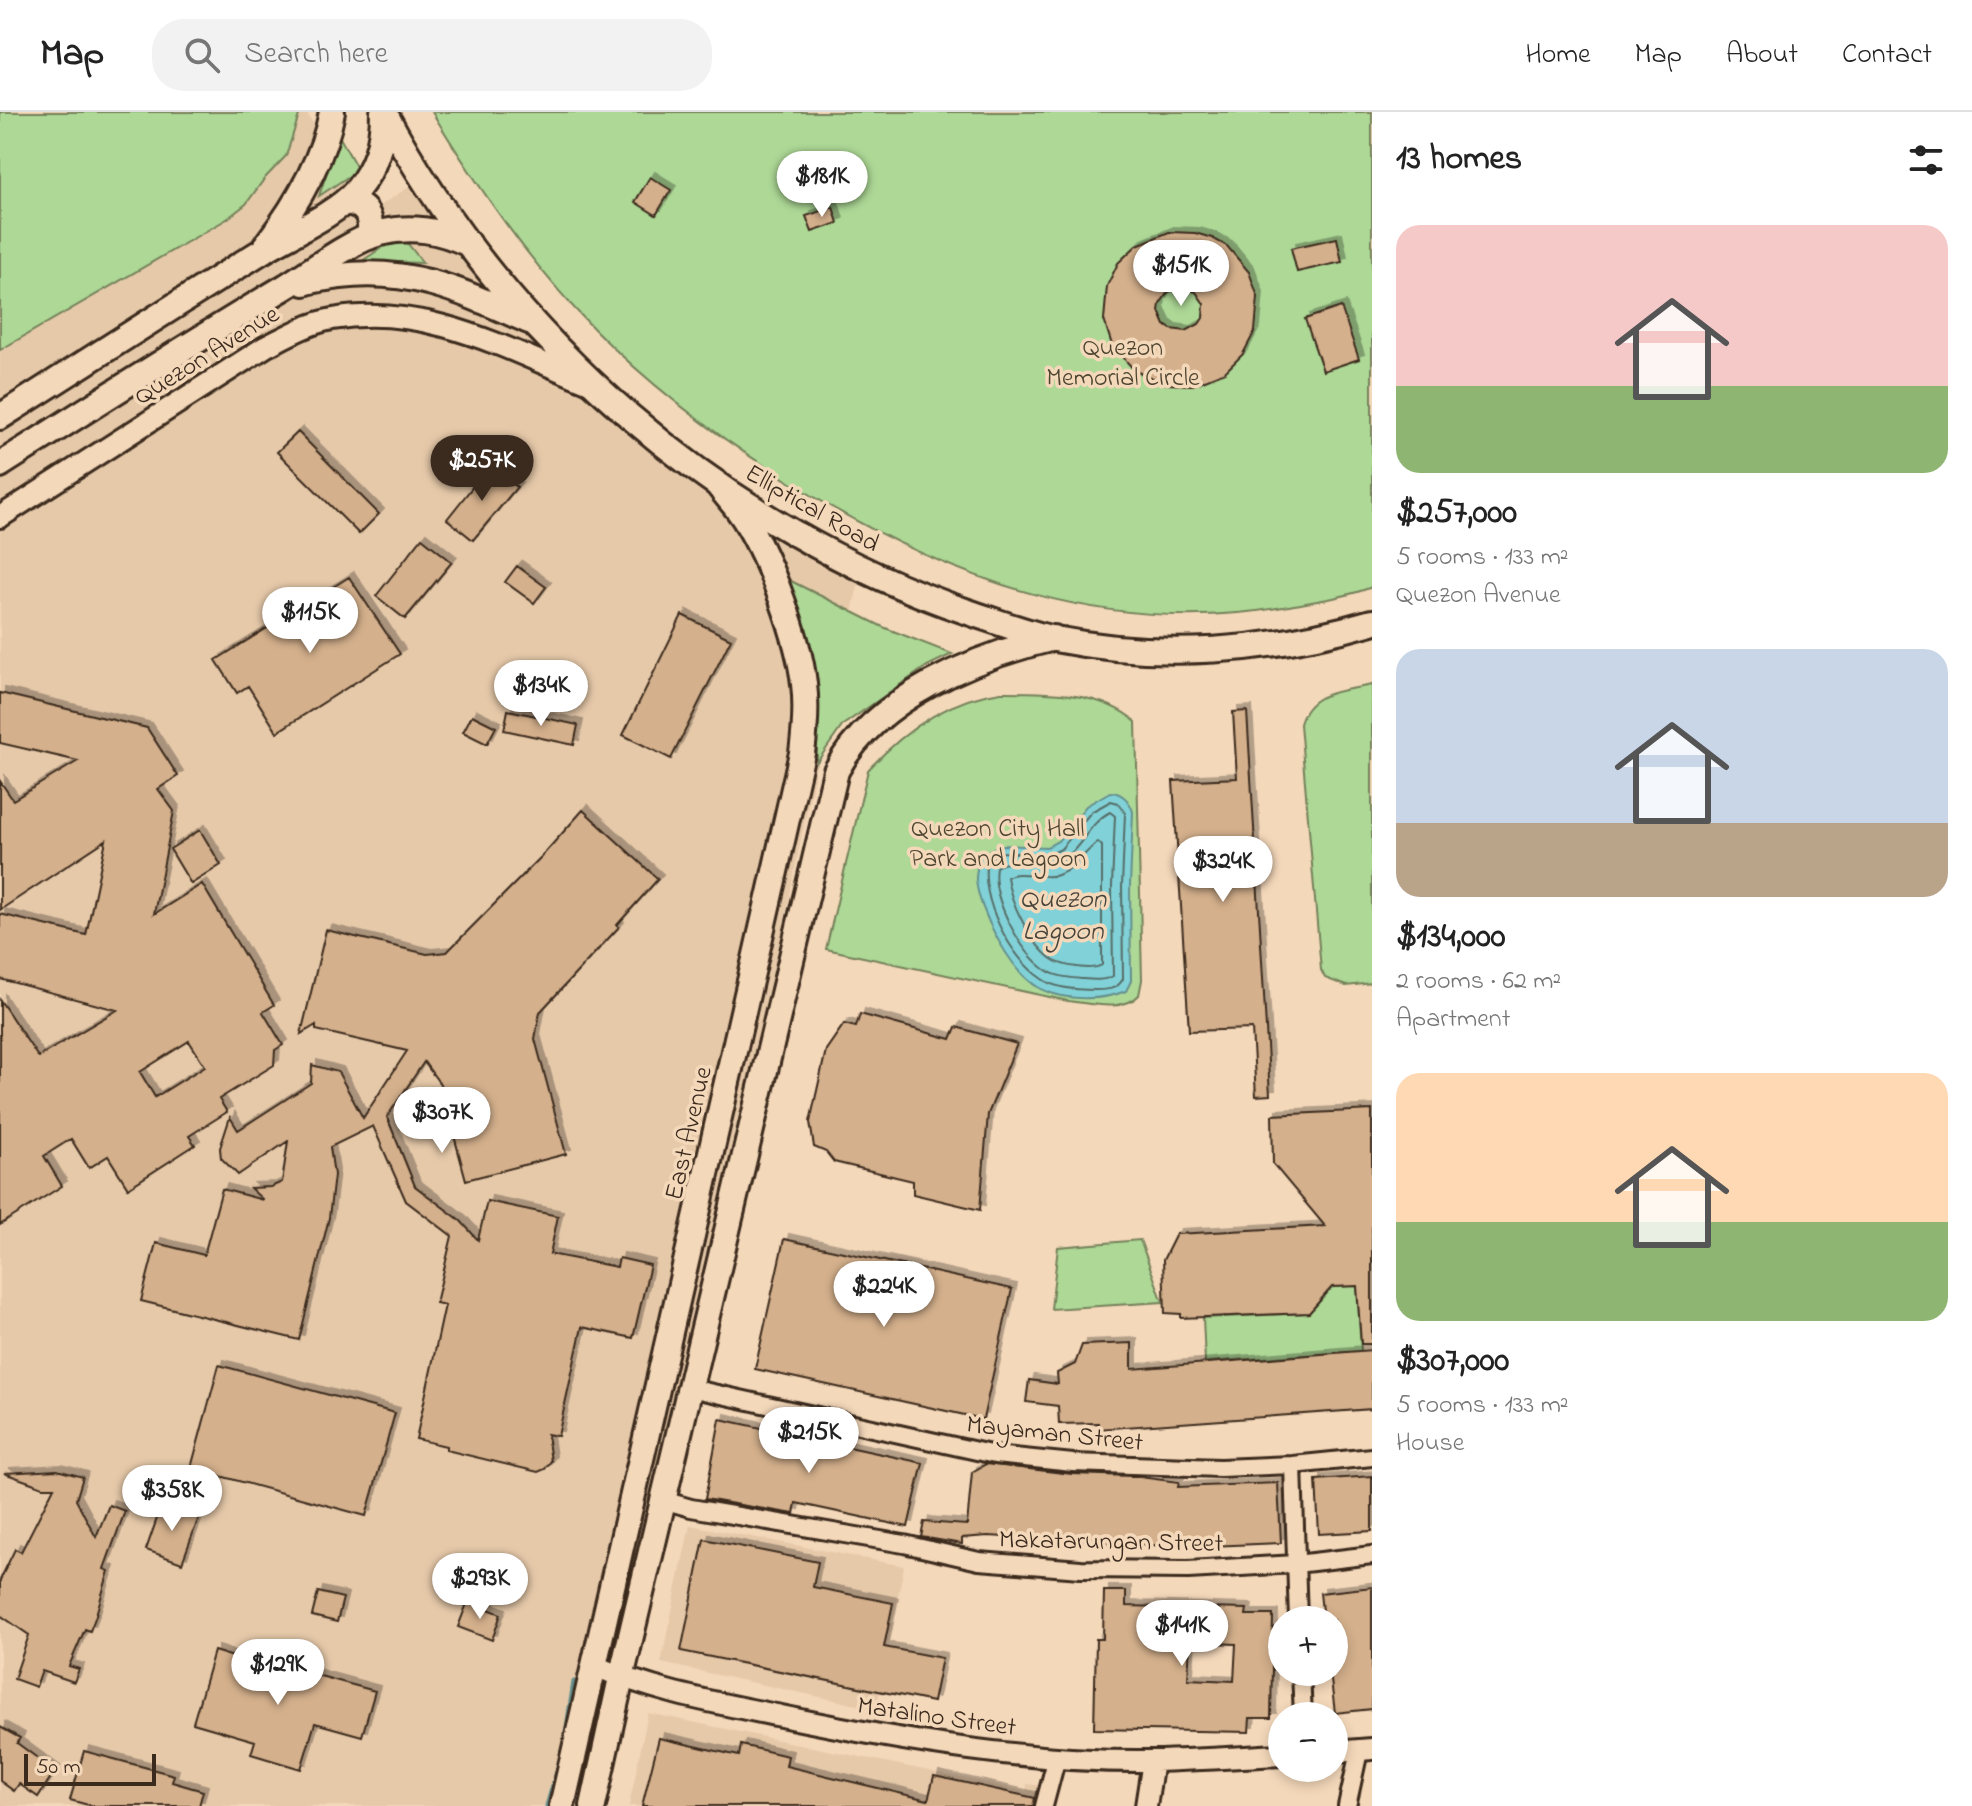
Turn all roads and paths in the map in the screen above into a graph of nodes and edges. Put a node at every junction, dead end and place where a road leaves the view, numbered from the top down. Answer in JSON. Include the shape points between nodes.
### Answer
{"nodes":[{"id":1,"x":332,"y":112,"type":"edge"},
{"id":2,"x":384,"y":112,"type":"edge"},
{"id":3,"x":345,"y":202,"type":"junction"},
{"id":4,"x":369,"y":237,"type":"junction"},
{"id":5,"x":470,"y":244,"type":"junction"},
{"id":6,"x":261,"y":252,"type":"junction"},
{"id":7,"x":268,"y":297,"type":"junction"},
{"id":8,"x":535,"y":324,"type":"junction"},
{"id":9,"x":598,"y":387,"type":"junction"},
{"id":10,"x":0,"y":417,"type":"edge"},
{"id":11,"x":0,"y":465,"type":"edge"},
{"id":12,"x":718,"y":485,"type":"junction"},
{"id":13,"x":0,"y":517,"type":"edge"},
{"id":14,"x":1372,"y":622,"type":"edge"},
{"id":15,"x":1054,"y":638,"type":"junction"},
{"id":16,"x":690,"y":1388,"type":"junction"},
{"id":17,"x":1372,"y":1457,"type":"edge"},
{"id":18,"x":1293,"y":1465,"type":"junction"},
{"id":19,"x":663,"y":1500,"type":"junction"},
{"id":20,"x":1372,"y":1555,"type":"edge"},
{"id":21,"x":1296,"y":1564,"type":"junction"},
{"id":22,"x":1298,"y":1606,"type":"edge"},
{"id":23,"x":593,"y":1665,"type":"junction"},
{"id":24,"x":621,"y":1678,"type":"junction"},
{"id":25,"x":1366,"y":1750,"type":"edge"},
{"id":26,"x":1268,"y":1756,"type":"edge"},
{"id":27,"x":1057,"y":1757,"type":"junction"},
{"id":28,"x":1153,"y":1761,"type":"junction"},
{"id":29,"x":562,"y":1806,"type":"edge"},
{"id":30,"x":593,"y":1806,"type":"edge"},
{"id":31,"x":1044,"y":1806,"type":"edge"},
{"id":32,"x":1146,"y":1806,"type":"edge"},
{"id":33,"x":1347,"y":1806,"type":"edge"}],
"edges":[{"from":1,"to":6,"type":"main road","via":[[306,185]]},
{"from":2,"to":3,"type":"main road","via":[[378,155]]},
{"from":2,"to":5,"type":"main road","name":"Elliptical Road"},
{"from":3,"to":4,"type":"main road","via":[[368,213]]},
{"from":3,"to":6,"type":"main road"},
{"from":4,"to":5,"type":"main road","name":"Quezon Avenue","via":[[426,229]]},
{"from":4,"to":7,"type":"main road","name":"Quezon Avenue"},
{"from":5,"to":8,"type":"main road","name":"Elliptical Road"},
{"from":6,"to":10,"type":"main road"},
{"from":7,"to":8,"type":"main road","name":"Quezon Avenue","via":[[312,280],[399,275],[453,287]]},
{"from":7,"to":11,"type":"main road","name":"Quezon Avenue"},
{"from":8,"to":9,"type":"main road","name":"Elliptical Road"},
{"from":9,"to":12,"type":"main road","name":"Elliptical Road"},
{"from":9,"to":13,"type":"street","name":"Quezon Avenue","via":[[432,321],[400,316],[333,319],[265,347]]},
{"from":12,"to":15,"type":"main road","name":"Elliptical Road","via":[[877,576]]},
{"from":12,"to":23,"type":"main road","name":"East Avenue","via":[[753,534],[787,620],[805,685],[804,740]]},
{"from":14,"to":15,"type":"main road","name":"Elliptical Road","via":[[1236,649],[1155,650]]},
{"from":15,"to":16,"type":"main road","via":[[979,661],[913,696],[867,730],[836,771]]},
{"from":16,"to":18,"type":"street","name":"Mayaman Street","via":[[995,1455],[1146,1467]]},
{"from":16,"to":19,"type":"main road"},
{"from":17,"to":18,"type":"street","name":"Mayaman Street"},
{"from":18,"to":21,"type":"street"},
{"from":19,"to":21,"type":"street","name":"Makatarungan Street","via":[[979,1561],[1188,1570]]},
{"from":19,"to":24,"type":"main road"},
{"from":20,"to":21,"type":"street","name":"Makatarungan Street"},
{"from":21,"to":22,"type":"street"},
{"from":23,"to":24,"type":"street","name":"Matalino Street"},
{"from":23,"to":29,"type":"main road","name":"East Avenue"},
{"from":24,"to":27,"type":"street","name":"Matalino Street","via":[[895,1739]]},
{"from":24,"to":30,"type":"main road"},
{"from":25,"to":33,"type":"street"},
{"from":26,"to":28,"type":"street","name":"Matalino Street"},
{"from":27,"to":28,"type":"street","name":"Matalino Street"},
{"from":27,"to":31,"type":"street"},
{"from":28,"to":32,"type":"street"}]}
